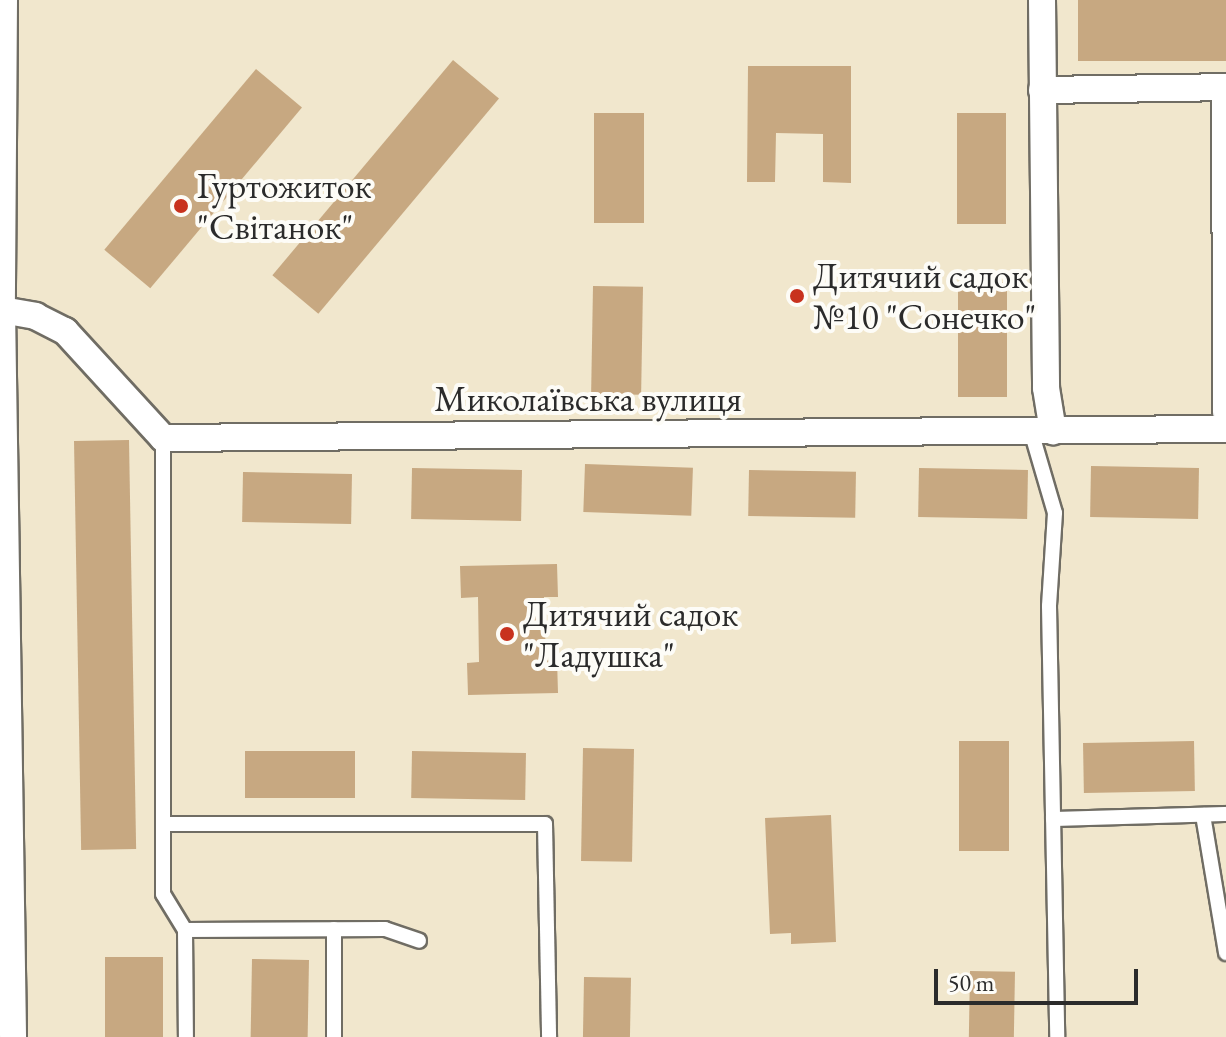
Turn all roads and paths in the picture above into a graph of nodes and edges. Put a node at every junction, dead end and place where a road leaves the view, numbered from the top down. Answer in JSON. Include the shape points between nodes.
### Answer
{"nodes":[{"id":1,"x":4,"y":0,"type":"edge"},
{"id":2,"x":1042,"y":0,"type":"edge"},
{"id":3,"x":1226,"y":87,"type":"edge"},
{"id":4,"x":1042,"y":90,"type":"junction"},
{"id":5,"x":1226,"y":264,"type":"edge"},
{"id":6,"x":2,"y":310,"type":"junction"},
{"id":7,"x":1226,"y":412,"type":"edge"},
{"id":8,"x":1226,"y":429,"type":"edge"},
{"id":9,"x":1042,"y":431,"type":"junction"},
{"id":10,"x":163,"y":438,"type":"junction"},
{"id":11,"x":1226,"y":814,"type":"edge"},
{"id":12,"x":1203,"y":815,"type":"junction"},
{"id":13,"x":1053,"y":819,"type":"junction"},
{"id":14,"x":163,"y":824,"type":"junction"},
{"id":15,"x":334,"y":929,"type":"junction"},
{"id":16,"x":185,"y":930,"type":"junction"},
{"id":17,"x":419,"y":941,"type":"dead end"},
{"id":18,"x":1226,"y":953,"type":"edge"},
{"id":19,"x":13,"y":1037,"type":"edge"},
{"id":20,"x":186,"y":1037,"type":"edge"},
{"id":21,"x":334,"y":1037,"type":"edge"},
{"id":22,"x":549,"y":1037,"type":"edge"},
{"id":23,"x":1057,"y":1037,"type":"edge"}],
"edges":[{"from":1,"to":6,"type":"street"},
{"from":2,"to":4,"type":"street"},
{"from":3,"to":4,"type":"street"},
{"from":3,"to":5,"type":"street"},
{"from":4,"to":9,"type":"street"},
{"from":5,"to":7,"type":"street"},
{"from":6,"to":10,"type":"street","via":[[35,316],[65,331]]},
{"from":6,"to":19,"type":"street"},
{"from":8,"to":9,"type":"street","name":"Миколаївська вулиця"},
{"from":9,"to":10,"type":"street","name":"Миколаївська вулиця"},
{"from":9,"to":13,"type":"lane","via":[[1055,513],[1049,606]]},
{"from":10,"to":14,"type":"lane"},
{"from":11,"to":12,"type":"lane"},
{"from":12,"to":13,"type":"lane"},
{"from":12,"to":18,"type":"lane"},
{"from":13,"to":23,"type":"lane"},
{"from":14,"to":16,"type":"lane","via":[[163,894]]},
{"from":14,"to":22,"type":"lane","via":[[545,824]]},
{"from":15,"to":16,"type":"lane"},
{"from":15,"to":17,"type":"lane","via":[[385,929]]},
{"from":15,"to":21,"type":"lane"},
{"from":16,"to":20,"type":"lane"}]}
